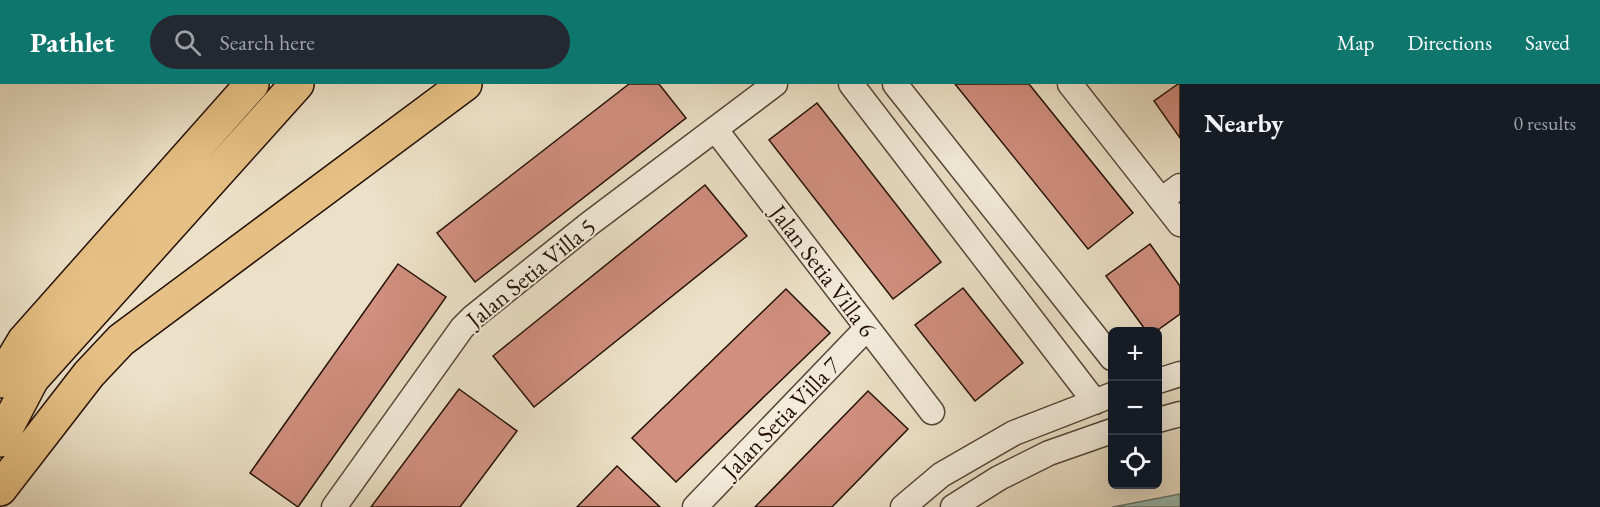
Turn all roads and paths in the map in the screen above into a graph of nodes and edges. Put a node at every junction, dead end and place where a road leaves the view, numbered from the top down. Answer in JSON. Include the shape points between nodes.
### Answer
{"nodes":[{"id":1,"x":252,"y":84,"type":"edge"},
{"id":2,"x":297,"y":84,"type":"edge"},
{"id":3,"x":465,"y":84,"type":"edge"},
{"id":4,"x":775,"y":84,"type":"edge"},
{"id":5,"x":851,"y":84,"type":"edge"},
{"id":6,"x":896,"y":84,"type":"edge"},
{"id":7,"x":1070,"y":84,"type":"edge"},
{"id":8,"x":715,"y":129,"type":"junction"},
{"id":9,"x":1170,"y":193,"type":"edge"},
{"id":10,"x":1180,"y":224,"type":"edge"},
{"id":11,"x":866,"y":329,"type":"junction"},
{"id":12,"x":1108,"y":352,"type":"edge"},
{"id":13,"x":1180,"y":374,"type":"edge"},
{"id":14,"x":1162,"y":380,"type":"edge"},
{"id":15,"x":0,"y":381,"type":"edge"},
{"id":16,"x":1104,"y":399,"type":"edge"},
{"id":17,"x":932,"y":412,"type":"dead end"},
{"id":18,"x":1180,"y":414,"type":"edge"},
{"id":19,"x":1162,"y":419,"type":"edge"},
{"id":20,"x":1108,"y":433,"type":"edge"},
{"id":21,"x":0,"y":440,"type":"edge"},
{"id":22,"x":0,"y":489,"type":"edge"},
{"id":23,"x":334,"y":507,"type":"edge"},
{"id":24,"x":695,"y":507,"type":"edge"},
{"id":25,"x":903,"y":507,"type":"edge"},
{"id":26,"x":953,"y":507,"type":"edge"}],
"edges":[{"from":1,"to":15,"type":"highway","via":[[24,341]]},
{"from":2,"to":21,"type":"highway","via":[[32,380]]},
{"from":3,"to":22,"type":"highway","via":[[121,340],[89,374]]},
{"from":4,"to":8,"type":"street","name":"Jalan Setia Villa 5"},
{"from":5,"to":16,"type":"street"},
{"from":6,"to":12,"type":"street"},
{"from":7,"to":9,"type":"street"},
{"from":8,"to":11,"type":"street","name":"Jalan Setia Villa 6"},
{"from":8,"to":23,"type":"street","name":"Jalan Setia Villa 5","via":[[467,323]]},
{"from":9,"to":10,"type":"street"},
{"from":11,"to":17,"type":"street","name":"Jalan Setia Villa 6"},
{"from":11,"to":24,"type":"street","name":"Jalan Setia Villa 7"},
{"from":13,"to":14,"type":"street"},
{"from":16,"to":25,"type":"street","via":[[1014,433],[941,475]]},
{"from":18,"to":19,"type":"street"},
{"from":20,"to":26,"type":"street","via":[[1048,453]]}]}
